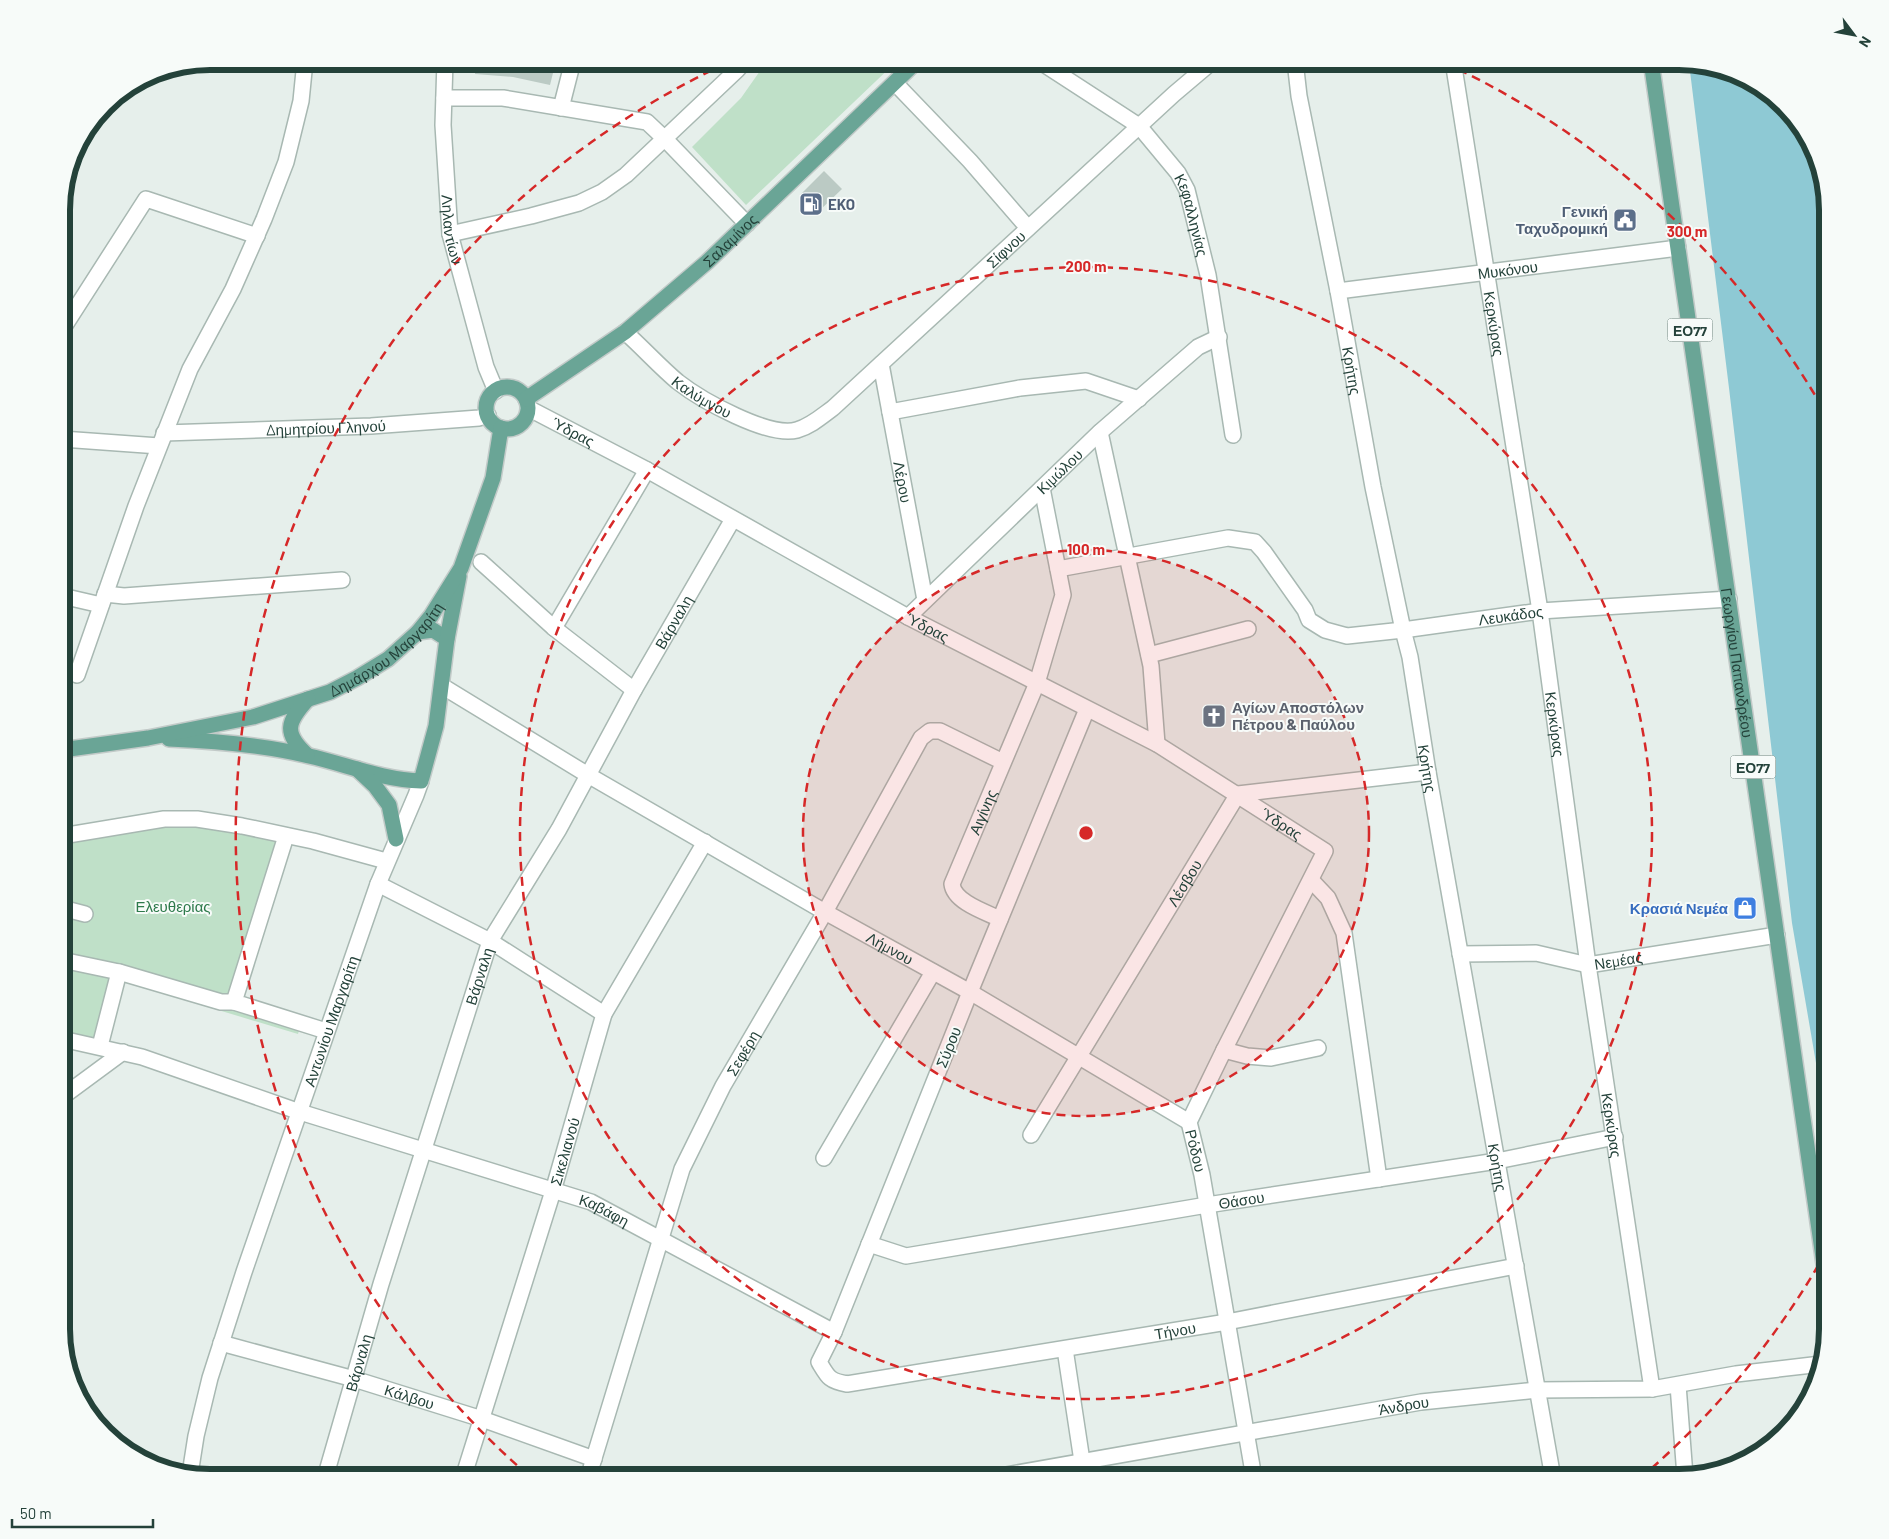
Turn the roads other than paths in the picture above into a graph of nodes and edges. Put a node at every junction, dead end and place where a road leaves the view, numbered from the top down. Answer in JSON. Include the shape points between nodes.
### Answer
{"nodes":[{"id":1,"x":304,"y":70,"type":"edge"},
{"id":2,"x":445,"y":70,"type":"edge"},
{"id":3,"x":571,"y":70,"type":"edge"},
{"id":4,"x":737,"y":70,"type":"edge"},
{"id":5,"x":908,"y":70,"type":"edge"},
{"id":6,"x":1053,"y":70,"type":"edge"},
{"id":7,"x":1202,"y":70,"type":"edge"},
{"id":8,"x":1296,"y":70,"type":"edge"},
{"id":9,"x":1454,"y":70,"type":"edge"},
{"id":10,"x":1652,"y":70,"type":"edge"},
{"id":11,"x":895,"y":82,"type":"junction"},
{"id":12,"x":444,"y":98,"type":"junction"},
{"id":13,"x":561,"y":108,"type":"junction"},
{"id":14,"x":1139,"y":126,"type":"junction"},
{"id":15,"x":665,"y":139,"type":"junction"},
{"id":16,"x":747,"y":224,"type":"junction"},
{"id":17,"x":1028,"y":228,"type":"junction"},
{"id":18,"x":450,"y":234,"type":"junction"},
{"id":19,"x":257,"y":236,"type":"junction"},
{"id":20,"x":1678,"y":248,"type":"junction"},
{"id":21,"x":1485,"y":272,"type":"junction"},
{"id":22,"x":1338,"y":291,"type":"junction"},
{"id":23,"x":70,"y":318,"type":"edge"},
{"id":24,"x":625,"y":332,"type":"junction"},
{"id":25,"x":1219,"y":337,"type":"junction"},
{"id":26,"x":881,"y":364,"type":"junction"},
{"id":27,"x":496,"y":391,"type":"junction"},
{"id":28,"x":1139,"y":399,"type":"junction"},
{"id":29,"x":527,"y":403,"type":"junction"},
{"id":30,"x":890,"y":412,"type":"junction"},
{"id":31,"x":488,"y":415,"type":"junction"},
{"id":32,"x":502,"y":428,"type":"junction"},
{"id":33,"x":797,"y":430,"type":"joint"},
{"id":34,"x":1100,"y":432,"type":"junction"},
{"id":35,"x":1233,"y":435,"type":"dead end"},
{"id":36,"x":70,"y":439,"type":"edge"},
{"id":37,"x":162,"y":439,"type":"junction"},
{"id":38,"x":648,"y":470,"type":"junction"},
{"id":39,"x":1042,"y":488,"type":"junction"},
{"id":40,"x":733,"y":519,"type":"junction"},
{"id":41,"x":1127,"y":556,"type":"junction"},
{"id":42,"x":481,"y":562,"type":"dead end"},
{"id":43,"x":460,"y":568,"type":"junction"},
{"id":44,"x":1058,"y":570,"type":"junction"},
{"id":45,"x":342,"y":580,"type":"dead end"},
{"id":46,"x":70,"y":597,"type":"edge"},
{"id":47,"x":1729,"y":599,"type":"junction"},
{"id":48,"x":103,"y":600,"type":"junction"},
{"id":49,"x":925,"y":600,"type":"junction"},
{"id":50,"x":1540,"y":611,"type":"junction"},
{"id":51,"x":908,"y":617,"type":"junction"},
{"id":52,"x":554,"y":628,"type":"junction"},
{"id":53,"x":1248,"y":629,"type":"dead end"},
{"id":54,"x":1403,"y":630,"type":"junction"},
{"id":55,"x":418,"y":632,"type":"junction"},
{"id":56,"x":448,"y":640,"type":"junction"},
{"id":57,"x":1149,"y":656,"type":"junction"},
{"id":58,"x":77,"y":676,"type":"dead end"},
{"id":59,"x":1037,"y":683,"type":"junction"},
{"id":60,"x":442,"y":686,"type":"junction"},
{"id":61,"x":634,"y":690,"type":"junction"},
{"id":62,"x":308,"y":699,"type":"junction"},
{"id":63,"x":1087,"y":709,"type":"junction"},
{"id":64,"x":148,"y":738,"type":"junction"},
{"id":65,"x":1157,"y":744,"type":"junction"},
{"id":66,"x":70,"y":749,"type":"edge"},
{"id":67,"x":307,"y":755,"type":"junction"},
{"id":68,"x":1003,"y":762,"type":"junction"},
{"id":69,"x":356,"y":768,"type":"junction"},
{"id":70,"x":1428,"y":772,"type":"junction"},
{"id":71,"x":588,"y":775,"type":"junction"},
{"id":72,"x":421,"y":781,"type":"junction"},
{"id":73,"x":1238,"y":794,"type":"junction"},
{"id":74,"x":70,"y":835,"type":"edge"},
{"id":75,"x":286,"y":836,"type":"junction"},
{"id":76,"x":396,"y":839,"type":"junction"},
{"id":77,"x":705,"y":842,"type":"junction"},
{"id":78,"x":1325,"y":851,"type":"joint"},
{"id":79,"x":386,"y":862,"type":"junction"},
{"id":80,"x":1311,"y":880,"type":"junction"},
{"id":81,"x":378,"y":884,"type":"junction"},
{"id":82,"x":70,"y":910,"type":"edge"},
{"id":83,"x":825,"y":912,"type":"junction"},
{"id":84,"x":85,"y":914,"type":"dead end"},
{"id":85,"x":1000,"y":919,"type":"junction"},
{"id":86,"x":1777,"y":935,"type":"junction"},
{"id":87,"x":490,"y":941,"type":"junction"},
{"id":88,"x":1460,"y":954,"type":"junction"},
{"id":89,"x":70,"y":962,"type":"edge"},
{"id":90,"x":1588,"y":965,"type":"junction"},
{"id":91,"x":119,"y":972,"type":"junction"},
{"id":92,"x":933,"y":972,"type":"junction"},
{"id":93,"x":970,"y":992,"type":"junction"},
{"id":94,"x":234,"y":1002,"type":"junction"},
{"id":95,"x":604,"y":1014,"type":"junction"},
{"id":96,"x":326,"y":1031,"type":"junction"},
{"id":97,"x":70,"y":1040,"type":"edge"},
{"id":98,"x":100,"y":1046,"type":"junction"},
{"id":99,"x":1318,"y":1048,"type":"dead end"},
{"id":100,"x":1224,"y":1050,"type":"junction"},
{"id":101,"x":123,"y":1052,"type":"junction"},
{"id":102,"x":1078,"y":1057,"type":"junction"},
{"id":103,"x":70,"y":1092,"type":"edge"},
{"id":104,"x":300,"y":1112,"type":"junction"},
{"id":105,"x":1189,"y":1122,"type":"junction"},
{"id":106,"x":1031,"y":1134,"type":"dead end"},
{"id":107,"x":1615,"y":1137,"type":"junction"},
{"id":108,"x":424,"y":1150,"type":"junction"},
{"id":109,"x":824,"y":1158,"type":"dead end"},
{"id":110,"x":1497,"y":1161,"type":"junction"},
{"id":111,"x":1379,"y":1179,"type":"junction"},
{"id":112,"x":553,"y":1192,"type":"junction"},
{"id":113,"x":1207,"y":1205,"type":"junction"},
{"id":114,"x":1819,"y":1229,"type":"edge"},
{"id":115,"x":660,"y":1239,"type":"junction"},
{"id":116,"x":869,"y":1244,"type":"junction"},
{"id":117,"x":1516,"y":1266,"type":"junction"},
{"id":118,"x":1227,"y":1322,"type":"junction"},
{"id":119,"x":834,"y":1332,"type":"junction"},
{"id":120,"x":222,"y":1343,"type":"junction"},
{"id":121,"x":1065,"y":1348,"type":"junction"},
{"id":122,"x":1814,"y":1365,"type":"edge"},
{"id":123,"x":354,"y":1379,"type":"junction"},
{"id":124,"x":834,"y":1382,"type":"joint"},
{"id":125,"x":1678,"y":1385,"type":"junction"},
{"id":126,"x":1652,"y":1389,"type":"junction"},
{"id":127,"x":1537,"y":1390,"type":"junction"},
{"id":128,"x":482,"y":1419,"type":"junction"},
{"id":129,"x":1246,"y":1432,"type":"junction"},
{"id":130,"x":594,"y":1459,"type":"junction"},
{"id":131,"x":1082,"y":1462,"type":"junction"},
{"id":132,"x":191,"y":1467,"type":"edge"},
{"id":133,"x":328,"y":1469,"type":"edge"},
{"id":134,"x":466,"y":1469,"type":"edge"},
{"id":135,"x":591,"y":1469,"type":"edge"},
{"id":136,"x":1041,"y":1469,"type":"edge"},
{"id":137,"x":1252,"y":1469,"type":"edge"},
{"id":138,"x":1551,"y":1469,"type":"edge"},
{"id":139,"x":1684,"y":1469,"type":"edge"}],
"edges":[{"from":1,"to":19,"type":"street","via":[[301,101],[286,162]]},
{"from":2,"to":12,"type":"street","name":"Ληλαντίων"},
{"from":3,"to":13,"type":"street"},
{"from":4,"to":15,"type":"street"},
{"from":5,"to":11,"type":"main road","name":"Σαλαμίνος"},
{"from":6,"to":14,"type":"street","name":"Κεφαλληνίας"},
{"from":7,"to":14,"type":"street","name":"Σίφνου"},
{"from":8,"to":22,"type":"street","name":"Κρήτης"},
{"from":9,"to":21,"type":"street","name":"Κερκύρας"},
{"from":10,"to":20,"type":"main road","name":"Γεωργίου Παπανδρέου","number":"ΕΟ77"},
{"from":11,"to":16,"type":"main road","name":"Σαλαμίνος"},
{"from":11,"to":17,"type":"street"},
{"from":12,"to":13,"type":"street","via":[[503,98]]},
{"from":12,"to":18,"type":"street","name":"Ληλαντίων","via":[[443,134]]},
{"from":13,"to":15,"type":"street","via":[[647,122]]},
{"from":14,"to":17,"type":"street","name":"Σίφνου"},
{"from":14,"to":25,"type":"street","name":"Κεφαλληνίας","via":[[1178,173],[1187,190]]},
{"from":15,"to":16,"type":"street"},
{"from":15,"to":18,"type":"street","via":[[622,179],[587,200]]},
{"from":16,"to":24,"type":"main road","name":"Σαλαμίνος"},
{"from":17,"to":26,"type":"street","name":"Σίφνου"},
{"from":18,"to":27,"type":"street","name":"Ληλαντίων","via":[[486,367]]},
{"from":19,"to":23,"type":"street","via":[[146,199]]},
{"from":19,"to":37,"type":"street","via":[[234,289],[190,369]]},
{"from":20,"to":21,"type":"street","name":"Μυκόνου"},
{"from":20,"to":47,"type":"main road","name":"Γεωργίου Παπανδρέου","number":"ΕΟ77"},
{"from":21,"to":22,"type":"street","name":"Μυκόνου"},
{"from":21,"to":50,"type":"street","name":"Κερκύρας"},
{"from":22,"to":54,"type":"street","name":"Κρήτης"},
{"from":24,"to":29,"type":"main road","name":"Σαλαμίνος"},
{"from":24,"to":33,"type":"street","name":"Καλύμνου","via":[[679,382],[719,408],[779,431]]},
{"from":25,"to":28,"type":"street","name":"Κιμώλου","via":[[1198,347]]},
{"from":25,"to":35,"type":"street","name":"Κεφαλληνίας"},
{"from":26,"to":30,"type":"street","name":"Λέρου"},
{"from":26,"to":33,"type":"street","name":"Σίφνου","via":[[834,408]]},
{"from":27,"to":29,"type":"main road","via":[[509,387],[516,389]]},
{"from":27,"to":31,"type":"main road","via":[[488,402]]},
{"from":28,"to":30,"type":"street","via":[[1086,381],[1020,388]]},
{"from":28,"to":34,"type":"street","name":"Κιμώλου"},
{"from":29,"to":32,"type":"main road","via":[[525,420],[508,429]]},
{"from":29,"to":38,"type":"street","name":"Ύδρας"},
{"from":30,"to":49,"type":"street","name":"Λέρου"},
{"from":31,"to":32,"type":"main road"},
{"from":31,"to":37,"type":"street","name":"Δημητρίου Γληνού"},
{"from":32,"to":43,"type":"main road","name":"Δημάρχου Μαργαρίτη","via":[[493,478]]},
{"from":34,"to":39,"type":"street","name":"Κιμώλου"},
{"from":34,"to":41,"type":"street"},
{"from":36,"to":37,"type":"street","name":"Δημητρίου Γληνού"},
{"from":37,"to":48,"type":"street"},
{"from":38,"to":40,"type":"street","name":"Ύδρας"},
{"from":38,"to":52,"type":"street"},
{"from":39,"to":44,"type":"street","name":"Αιγίνης"},
{"from":39,"to":49,"type":"street","name":"Κιμώλου"},
{"from":40,"to":51,"type":"street","name":"Ύδρας"},
{"from":40,"to":61,"type":"street","name":"Βάρναλη"},
{"from":41,"to":44,"type":"street","name":"Λευκάδος"},
{"from":41,"to":54,"type":"street","name":"Λευκάδος","via":[[1228,538],[1255,542],[1310,620],[1325,630],[1347,636]]},
{"from":41,"to":57,"type":"street"},
{"from":42,"to":52,"type":"street"},
{"from":43,"to":55,"type":"main road","name":"Δημάρχου Μαργαρίτη"},
{"from":43,"to":56,"type":"main road","name":"Αντωνίου Μαργαρίτη"},
{"from":44,"to":59,"type":"street","name":"Αιγίνης","via":[[1064,594]]},
{"from":45,"to":48,"type":"street"},
{"from":46,"to":48,"type":"street"},
{"from":47,"to":50,"type":"street","name":"Λευκάδος"},
{"from":47,"to":86,"type":"main road","name":"Γεωργίου Παπανδρέου","number":"ΕΟ77"},
{"from":48,"to":58,"type":"street"},
{"from":49,"to":51,"type":"street","name":"Κιμώλου"},
{"from":50,"to":54,"type":"street","name":"Λευκάδος"},
{"from":50,"to":90,"type":"street","name":"Κερκύρας"},
{"from":51,"to":59,"type":"street","name":"Ύδρας"},
{"from":52,"to":61,"type":"street"},
{"from":53,"to":57,"type":"street"},
{"from":54,"to":70,"type":"street","name":"Κρήτης"},
{"from":55,"to":56,"type":"main road","via":[[432,630]]},
{"from":55,"to":62,"type":"main road","name":"Δημάρχου Μαργαρίτη","via":[[388,659],[364,674],[330,692]]},
{"from":56,"to":60,"type":"main road","name":"Αντωνίου Μαργαρίτη"},
{"from":57,"to":65,"type":"street"},
{"from":59,"to":63,"type":"street","name":"Ύδρας"},
{"from":59,"to":68,"type":"street","name":"Αιγίνης"},
{"from":60,"to":71,"type":"street","name":"Λήμνου"},
{"from":60,"to":72,"type":"main road","name":"Αντωνίου Μαργαρίτη","via":[[436,726]]},
{"from":61,"to":71,"type":"street","name":"Βάρναλη"},
{"from":62,"to":64,"type":"main road","name":"Δημάρχου Μαργαρίτη","via":[[253,717]]},
{"from":62,"to":67,"type":"main road","via":[[293,716],[289,731],[296,745]]},
{"from":63,"to":65,"type":"street","name":"Ύδρας"},
{"from":63,"to":85,"type":"street","name":"Σύρου"},
{"from":64,"to":66,"type":"main road"},
{"from":64,"to":67,"type":"main road","via":[[222,742]]},
{"from":65,"to":73,"type":"street","name":"Ύδρας"},
{"from":67,"to":69,"type":"main road"},
{"from":68,"to":83,"type":"street","name":"Σεφέρη","via":[[942,732],[926,733]]},
{"from":68,"to":85,"type":"street","name":"Αιγίνης","via":[[952,884],[954,893],[961,899]]},
{"from":69,"to":72,"type":"main road"},
{"from":69,"to":76,"type":"main road","via":[[389,805]]},
{"from":70,"to":73,"type":"street"},
{"from":70,"to":88,"type":"street","name":"Κρήτης"},
{"from":71,"to":77,"type":"street","name":"Λήμνου"},
{"from":71,"to":87,"type":"street","name":"Βάρναλη"},
{"from":72,"to":76,"type":"street","name":"Αντωνίου Μαργαρίτη"},
{"from":73,"to":78,"type":"street","name":"Ύδρας"},
{"from":73,"to":102,"type":"street","name":"Λέσβου"},
{"from":74,"to":75,"type":"street","via":[[172,818],[206,820]]},
{"from":75,"to":79,"type":"street"},
{"from":75,"to":94,"type":"street"},
{"from":76,"to":79,"type":"street","name":"Αντωνίου Μαργαρίτη"},
{"from":77,"to":83,"type":"street","name":"Λήμνου"},
{"from":77,"to":95,"type":"street","name":"Σικελιανού"},
{"from":78,"to":80,"type":"street","name":"Ρόδου"},
{"from":79,"to":81,"type":"street","name":"Αντωνίου Μαργαρίτη"},
{"from":80,"to":100,"type":"street","name":"Ρόδου"},
{"from":80,"to":111,"type":"street","via":[[1328,898],[1344,933]]},
{"from":81,"to":87,"type":"street"},
{"from":81,"to":96,"type":"street","name":"Αντωνίου Μαργαρίτη"},
{"from":82,"to":84,"type":"street"},
{"from":83,"to":92,"type":"street","name":"Λήμνου"},
{"from":83,"to":115,"type":"street","name":"Σεφέρη","via":[[750,1037],[707,1118],[682,1169]]},
{"from":85,"to":93,"type":"street","name":"Σύρου"},
{"from":86,"to":90,"type":"street","name":"Νεμέας"},
{"from":86,"to":114,"type":"main road","name":"Γεωργίου Παπανδρέου","number":"ΕΟ77"},
{"from":87,"to":95,"type":"street"},
{"from":87,"to":108,"type":"street","name":"Βάρναλη"},
{"from":88,"to":90,"type":"street","name":"Νεμέας","via":[[1536,953]]},
{"from":88,"to":110,"type":"street","name":"Κρήτης"},
{"from":89,"to":91,"type":"street"},
{"from":90,"to":107,"type":"street","name":"Κερκύρας"},
{"from":91,"to":94,"type":"street","via":[[184,985],[221,1002]]},
{"from":91,"to":98,"type":"street"},
{"from":92,"to":93,"type":"street","name":"Λήμνου"},
{"from":92,"to":109,"type":"street"},
{"from":93,"to":102,"type":"street","name":"Λήμνου"},
{"from":93,"to":116,"type":"street","name":"Σύρου"},
{"from":94,"to":96,"type":"street"},
{"from":95,"to":112,"type":"street","name":"Σικελιανού"},
{"from":96,"to":104,"type":"street","name":"Αντωνίου Μαργαρίτη"},
{"from":97,"to":98,"type":"street","name":"Καβάφη"},
{"from":98,"to":101,"type":"street","name":"Καβάφη"},
{"from":99,"to":100,"type":"street","via":[[1271,1058]]},
{"from":100,"to":105,"type":"street","name":"Ρόδου"},
{"from":101,"to":103,"type":"street"},
{"from":101,"to":104,"type":"street","name":"Καβάφη"},
{"from":102,"to":105,"type":"street","name":"Λήμνου"},
{"from":102,"to":106,"type":"street","name":"Λέσβου"},
{"from":104,"to":108,"type":"street","name":"Καβάφη"},
{"from":104,"to":120,"type":"street","name":"Αντωνίου Μαργαρίτη"},
{"from":105,"to":113,"type":"street","name":"Ρόδου"},
{"from":107,"to":110,"type":"street","name":"Θάσου"},
{"from":107,"to":126,"type":"street","name":"Κερκύρας"},
{"from":108,"to":112,"type":"street","name":"Καβάφη"},
{"from":108,"to":123,"type":"street","name":"Βάρναλη"},
{"from":110,"to":111,"type":"street","name":"Θάσου"},
{"from":110,"to":117,"type":"street","name":"Κρήτης"},
{"from":111,"to":113,"type":"street","name":"Θάσου"},
{"from":112,"to":115,"type":"street","name":"Καβάφη","via":[[591,1202]]},
{"from":112,"to":128,"type":"street","name":"Σικελιανού"},
{"from":113,"to":116,"type":"street","name":"Θάσου","via":[[906,1256]]},
{"from":113,"to":118,"type":"street","name":"Ρόδου"},
{"from":115,"to":119,"type":"street","name":"Καβάφη"},
{"from":115,"to":130,"type":"street","name":"Σεφέρη"},
{"from":116,"to":119,"type":"street","name":"Σύρου"},
{"from":117,"to":118,"type":"street","name":"Τήνου"},
{"from":117,"to":127,"type":"street","name":"Κρήτης"},
{"from":118,"to":121,"type":"street","name":"Τήνου"},
{"from":118,"to":129,"type":"street","name":"Ρόδου"},
{"from":119,"to":124,"type":"street","name":"Σύρου","via":[[819,1362]]},
{"from":120,"to":123,"type":"street","name":"Κάλβου"},
{"from":120,"to":132,"type":"street","name":"Αντωνίου Μαργαρίτη","via":[[210,1378]]},
{"from":121,"to":124,"type":"street","name":"Τήνου","via":[[847,1384]]},
{"from":121,"to":131,"type":"street"},
{"from":122,"to":125,"type":"street","name":"Άνδρου"},
{"from":123,"to":128,"type":"street","name":"Κάλβου"},
{"from":123,"to":133,"type":"street","name":"Βάρναλη"},
{"from":125,"to":126,"type":"street","name":"Άνδρου"},
{"from":125,"to":139,"type":"street"},
{"from":126,"to":127,"type":"street","name":"Άνδρου"},
{"from":127,"to":129,"type":"street","name":"Άνδρου","via":[[1421,1402]]},
{"from":127,"to":138,"type":"street","name":"Κρήτης"},
{"from":128,"to":130,"type":"street","name":"Κάλβου"},
{"from":128,"to":134,"type":"street","name":"Σικελιανού"},
{"from":129,"to":131,"type":"street","name":"Άνδρου"},
{"from":129,"to":137,"type":"street","name":"Ρόδου"},
{"from":130,"to":135,"type":"street","name":"Σεφέρη"},
{"from":131,"to":136,"type":"street","name":"Άνδρου"}]}
